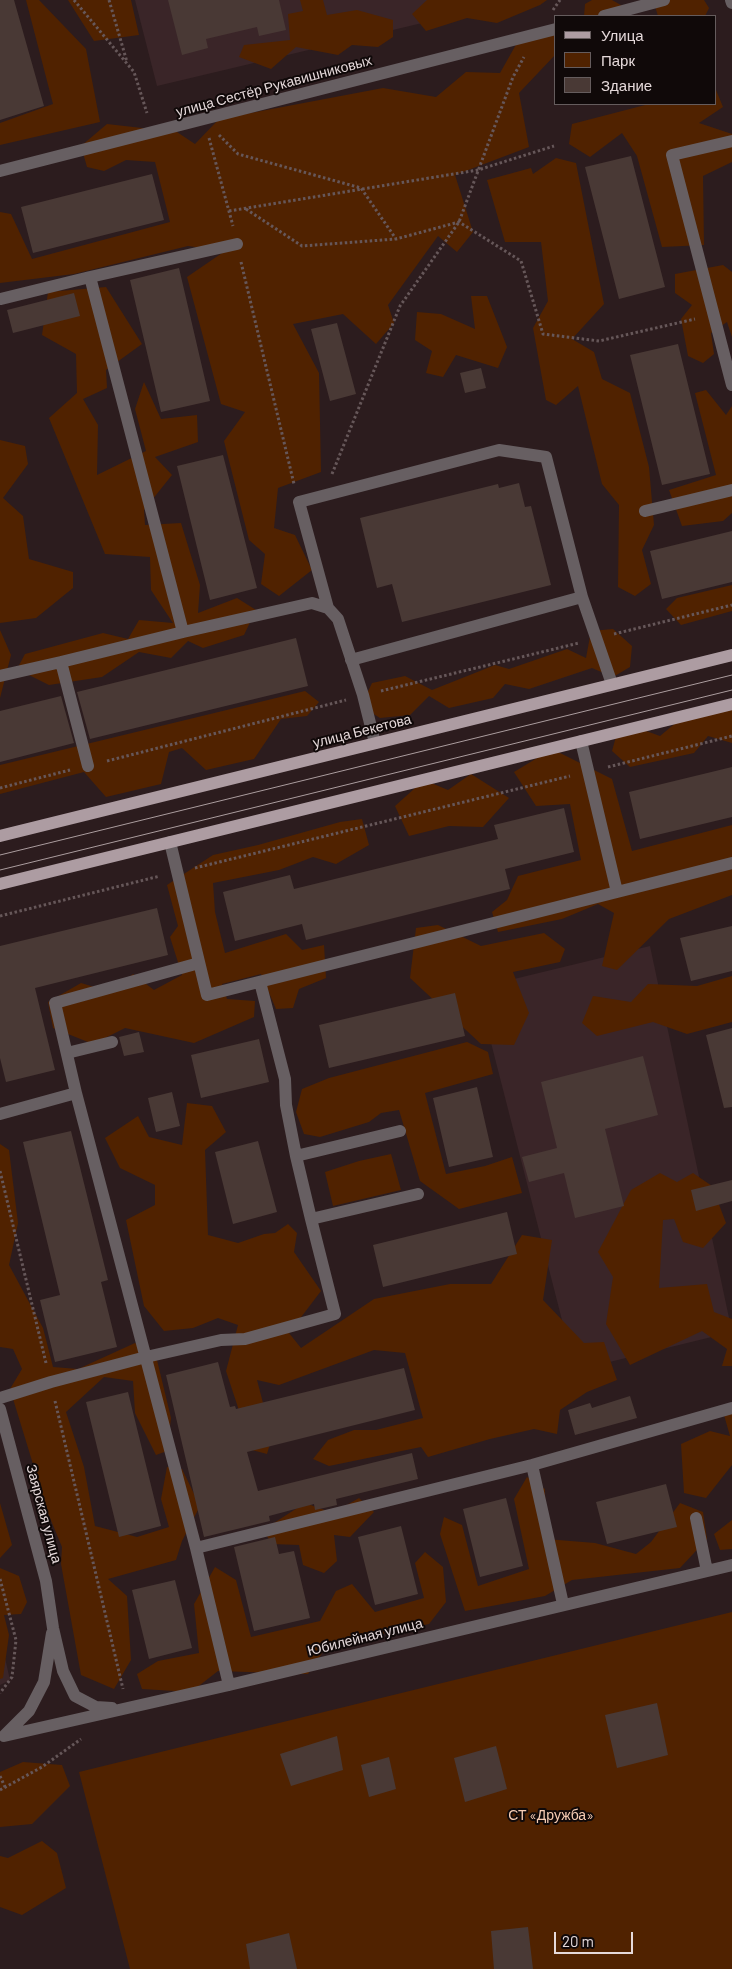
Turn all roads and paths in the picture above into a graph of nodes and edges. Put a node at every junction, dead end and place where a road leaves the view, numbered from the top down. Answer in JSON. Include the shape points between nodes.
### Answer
{"nodes":[{"id":1,"x":74,"y":0,"type":"edge"},
{"id":2,"x":108,"y":0,"type":"edge"},
{"id":3,"x":560,"y":0,"type":"edge"},
{"id":4,"x":664,"y":0,"type":"edge"},
{"id":5,"x":608,"y":15,"type":"edge"},
{"id":6,"x":554,"y":30,"type":"edge"},
{"id":7,"x":537,"y":34,"type":"junction"},
{"id":8,"x":128,"y":64,"type":"junction"},
{"id":9,"x":204,"y":120,"type":"junction"},
{"id":10,"x":153,"y":133,"type":"junction"},
{"id":11,"x":732,"y":141,"type":"edge"},
{"id":12,"x":554,"y":146,"type":"dead end"},
{"id":13,"x":0,"y":170,"type":"edge"},
{"id":14,"x":478,"y":170,"type":"junction"},
{"id":15,"x":362,"y":188,"type":"junction"},
{"id":16,"x":246,"y":208,"type":"junction"},
{"id":17,"x":229,"y":211,"type":"junction"},
{"id":18,"x":459,"y":222,"type":"junction"},
{"id":19,"x":396,"y":239,"type":"junction"},
{"id":20,"x":237,"y":244,"type":"junction"},
{"id":21,"x":90,"y":277,"type":"junction"},
{"id":22,"x":0,"y":298,"type":"edge"},
{"id":23,"x":714,"y":315,"type":"junction"},
{"id":24,"x":732,"y":385,"type":"edge"},
{"id":25,"x":732,"y":490,"type":"edge"},
{"id":26,"x":323,"y":496,"type":"junction"},
{"id":27,"x":299,"y":502,"type":"junction"},
{"id":28,"x":645,"y":511,"type":"dead end"},
{"id":29,"x":582,"y":598,"type":"junction"},
{"id":30,"x":328,"y":608,"type":"junction"},
{"id":31,"x":183,"y":632,"type":"junction"},
{"id":32,"x":732,"y":655,"type":"edge"},
{"id":33,"x":351,"y":660,"type":"junction"},
{"id":34,"x":61,"y":662,"type":"junction"},
{"id":35,"x":0,"y":676,"type":"edge"},
{"id":36,"x":612,"y":684,"type":"junction"},
{"id":37,"x":732,"y":704,"type":"edge"},
{"id":38,"x":732,"y":736,"type":"edge"},
{"id":39,"x":581,"y":741,"type":"junction"},
{"id":40,"x":375,"y":743,"type":"junction"},
{"id":41,"x":88,"y":766,"type":"dead end"},
{"id":42,"x":588,"y":771,"type":"junction"},
{"id":43,"x":0,"y":836,"type":"edge"},
{"id":44,"x":170,"y":842,"type":"junction"},
{"id":45,"x":732,"y":863,"type":"edge"},
{"id":46,"x":177,"y":872,"type":"junction"},
{"id":47,"x":0,"y":884,"type":"edge"},
{"id":48,"x":618,"y":892,"type":"junction"},
{"id":49,"x":0,"y":916,"type":"edge"},
{"id":50,"x":199,"y":963,"type":"junction"},
{"id":51,"x":260,"y":982,"type":"junction"},
{"id":52,"x":112,"y":1042,"type":"dead end"},
{"id":53,"x":67,"y":1053,"type":"junction"},
{"id":54,"x":76,"y":1093,"type":"junction"},
{"id":55,"x":0,"y":1114,"type":"edge"},
{"id":56,"x":400,"y":1131,"type":"dead end"},
{"id":57,"x":296,"y":1156,"type":"junction"},
{"id":58,"x":0,"y":1170,"type":"edge"},
{"id":59,"x":418,"y":1194,"type":"dead end"},
{"id":60,"x":311,"y":1219,"type":"junction"},
{"id":61,"x":146,"y":1357,"type":"junction"},
{"id":62,"x":51,"y":1382,"type":"junction"},
{"id":63,"x":0,"y":1398,"type":"edge"},
{"id":64,"x":732,"y":1408,"type":"edge"},
{"id":65,"x":0,"y":1409,"type":"edge"},
{"id":66,"x":532,"y":1464,"type":"junction"},
{"id":67,"x":696,"y":1518,"type":"dead end"},
{"id":68,"x":196,"y":1548,"type":"junction"},
{"id":69,"x":732,"y":1565,"type":"edge"},
{"id":70,"x":707,"y":1571,"type":"junction"},
{"id":71,"x":0,"y":1579,"type":"edge"},
{"id":72,"x":564,"y":1604,"type":"junction"},
{"id":73,"x":53,"y":1628,"type":"junction"},
{"id":74,"x":229,"y":1686,"type":"junction"},
{"id":75,"x":0,"y":1693,"type":"edge"},
{"id":76,"x":126,"y":1703,"type":"junction"},
{"id":77,"x":90,"y":1737,"type":"dead end"},
{"id":78,"x":2,"y":1738,"type":"edge"},
{"id":79,"x":0,"y":1776,"type":"edge"},
{"id":80,"x":6,"y":1787,"type":"junction"},
{"id":81,"x":0,"y":1790,"type":"edge"}],
"edges":[{"from":1,"to":8,"type":"path"},
{"from":2,"to":8,"type":"path"},
{"from":3,"to":7,"type":"path"},
{"from":4,"to":5,"type":"street"},
{"from":6,"to":7,"type":"street","name":"улица Сестёр Рукавишниковых"},
{"from":7,"to":9,"type":"street","name":"улица Сестёр Рукавишниковых"},
{"from":7,"to":14,"type":"path","via":[[513,76]]},
{"from":8,"to":10,"type":"path","via":[[134,72]]},
{"from":9,"to":10,"type":"street","name":"улица Сестёр Рукавишниковых"},
{"from":9,"to":15,"type":"path","via":[[238,154]]},
{"from":9,"to":17,"type":"path"},
{"from":10,"to":13,"type":"street","name":"улица Сестёр Рукавишниковых"},
{"from":11,"to":23,"type":"street","via":[[672,155]]},
{"from":12,"to":14,"type":"path"},
{"from":14,"to":15,"type":"path"},
{"from":14,"to":18,"type":"path"},
{"from":15,"to":16,"type":"path"},
{"from":15,"to":19,"type":"path"},
{"from":16,"to":17,"type":"path"},
{"from":16,"to":19,"type":"path","via":[[302,246]]},
{"from":17,"to":20,"type":"path"},
{"from":18,"to":19,"type":"path"},
{"from":18,"to":23,"type":"path","via":[[521,262],[543,334],[599,341]]},
{"from":18,"to":26,"type":"path","via":[[400,306]]},
{"from":20,"to":21,"type":"street"},
{"from":20,"to":27,"type":"path"},
{"from":21,"to":22,"type":"street"},
{"from":21,"to":31,"type":"street"},
{"from":23,"to":24,"type":"street"},
{"from":25,"to":28,"type":"street"},
{"from":26,"to":27,"type":"street"},
{"from":26,"to":29,"type":"street","via":[[499,450],[546,457]]},
{"from":27,"to":30,"type":"street"},
{"from":29,"to":33,"type":"street"},
{"from":29,"to":36,"type":"street"},
{"from":30,"to":31,"type":"street","via":[[312,603]]},
{"from":30,"to":33,"type":"street","via":[[338,618]]},
{"from":31,"to":34,"type":"street"},
{"from":32,"to":36,"type":"main road","name":"улица Бекетова"},
{"from":33,"to":40,"type":"street"},
{"from":34,"to":35,"type":"street"},
{"from":34,"to":41,"type":"street"},
{"from":36,"to":40,"type":"main road","name":"улица Бекетова"},
{"from":37,"to":39,"type":"main road"},
{"from":38,"to":42,"type":"path"},
{"from":39,"to":42,"type":"street"},
{"from":39,"to":44,"type":"main road"},
{"from":40,"to":43,"type":"main road","name":"улица Бекетова"},
{"from":42,"to":46,"type":"path"},
{"from":42,"to":48,"type":"street"},
{"from":44,"to":46,"type":"street"},
{"from":44,"to":47,"type":"main road"},
{"from":45,"to":48,"type":"street"},
{"from":46,"to":49,"type":"path"},
{"from":46,"to":50,"type":"street"},
{"from":48,"to":51,"type":"street"},
{"from":50,"to":51,"type":"street","via":[[207,995]]},
{"from":50,"to":53,"type":"street","via":[[55,1003]]},
{"from":51,"to":57,"type":"street","via":[[285,1079],[286,1105]]},
{"from":52,"to":53,"type":"street"},
{"from":53,"to":54,"type":"street"},
{"from":54,"to":55,"type":"street"},
{"from":54,"to":61,"type":"street"},
{"from":56,"to":57,"type":"street"},
{"from":57,"to":60,"type":"street"},
{"from":58,"to":62,"type":"path"},
{"from":59,"to":60,"type":"street"},
{"from":60,"to":61,"type":"street","via":[[335,1314],[245,1339],[221,1340]]},
{"from":61,"to":62,"type":"street"},
{"from":61,"to":68,"type":"street"},
{"from":62,"to":63,"type":"street"},
{"from":62,"to":76,"type":"path"},
{"from":64,"to":66,"type":"street"},
{"from":65,"to":73,"type":"street","name":"Заярская улица","via":[[46,1581]]},
{"from":66,"to":68,"type":"street"},
{"from":66,"to":72,"type":"street"},
{"from":67,"to":70,"type":"street"},
{"from":68,"to":74,"type":"street"},
{"from":69,"to":70,"type":"street","name":"Юбилейная улица"},
{"from":70,"to":72,"type":"street","name":"Юбилейная улица"},
{"from":71,"to":75,"type":"path","via":[[16,1640],[12,1677]]},
{"from":72,"to":74,"type":"street","name":"Юбилейная улица"},
{"from":73,"to":76,"type":"street","via":[[63,1670],[75,1696],[96,1707]]},
{"from":73,"to":78,"type":"street","name":"Юбилейная улица","via":[[44,1682],[28,1711]]},
{"from":74,"to":76,"type":"street","name":"Юбилейная улица"},
{"from":76,"to":78,"type":"street","name":"Юбилейная улица"},
{"from":77,"to":80,"type":"path"},
{"from":79,"to":80,"type":"path"},
{"from":80,"to":81,"type":"path"}]}
